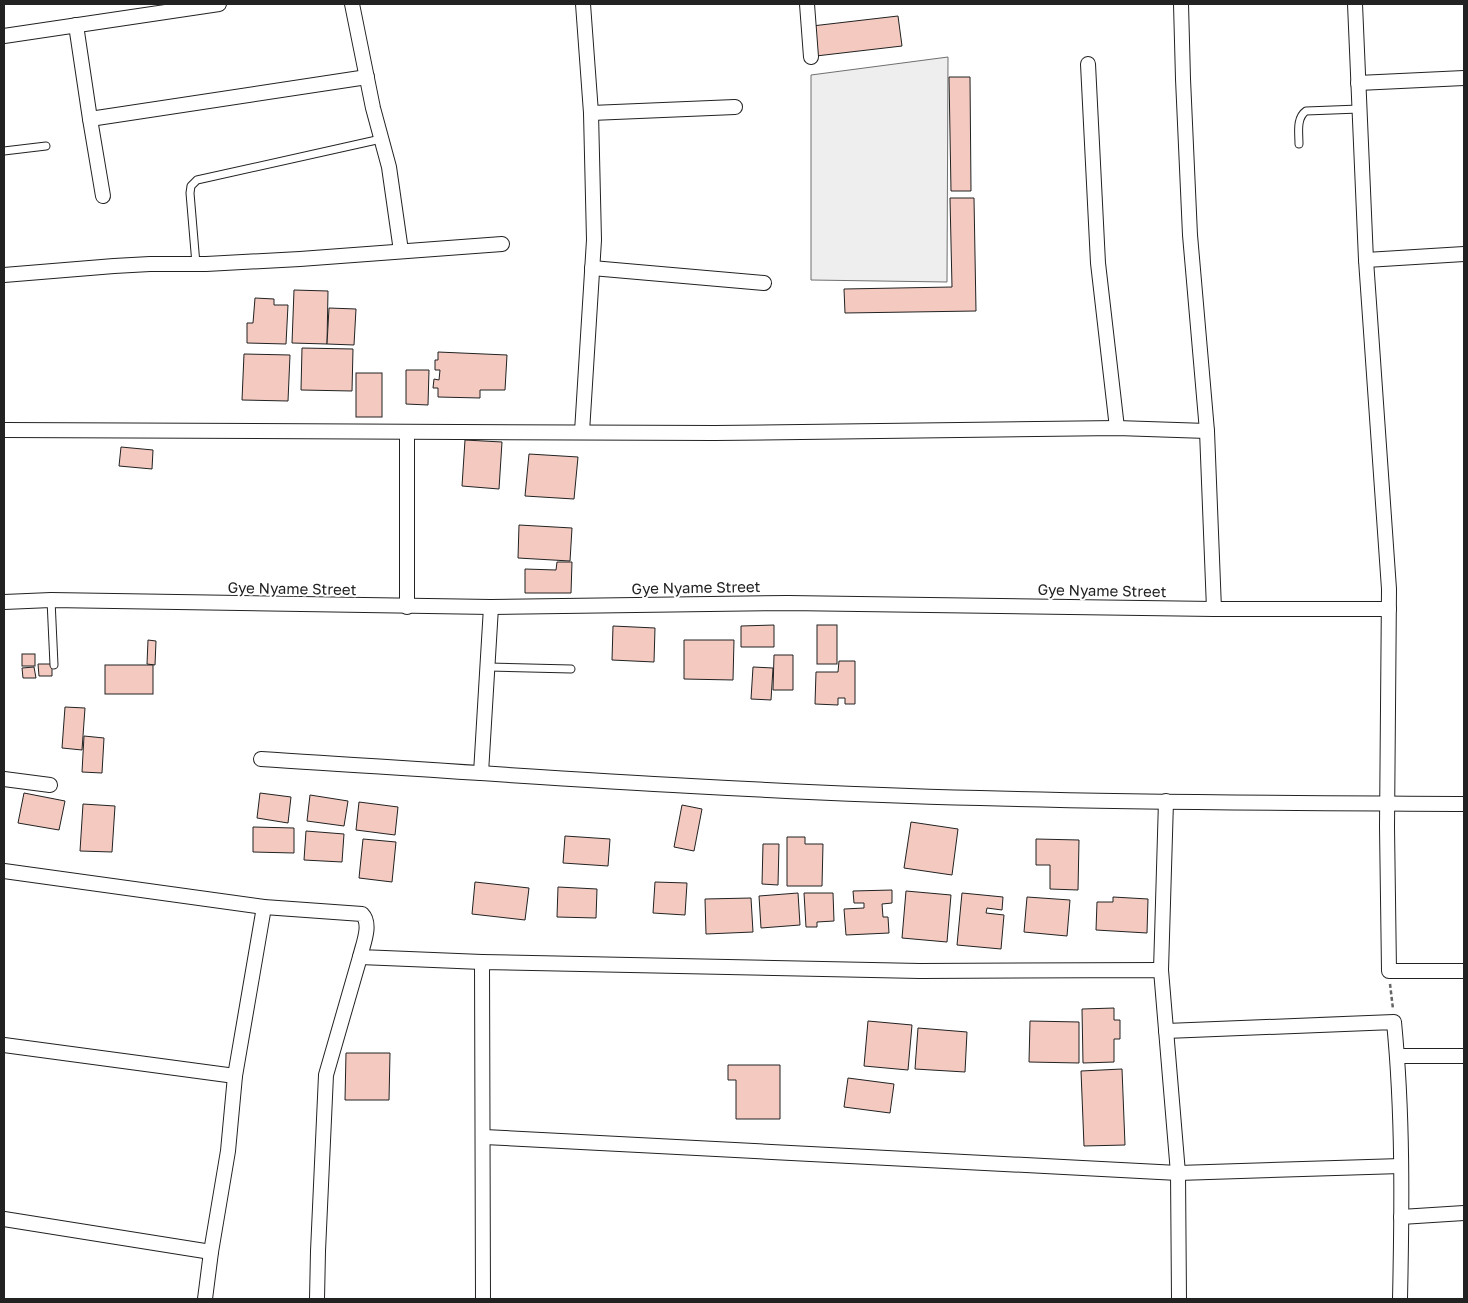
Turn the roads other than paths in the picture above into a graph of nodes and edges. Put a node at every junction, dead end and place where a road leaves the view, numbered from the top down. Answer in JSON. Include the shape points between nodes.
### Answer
{"nodes":[{"id":1,"x":219,"y":4,"type":"edge"},
{"id":2,"x":352,"y":4,"type":"edge"},
{"id":3,"x":582,"y":4,"type":"edge"},
{"id":4,"x":807,"y":4,"type":"edge"},
{"id":5,"x":1182,"y":4,"type":"edge"},
{"id":6,"x":1354,"y":4,"type":"edge"},
{"id":7,"x":76,"y":25,"type":"junction"},
{"id":8,"x":4,"y":36,"type":"edge"},
{"id":9,"x":811,"y":57,"type":"dead end"},
{"id":10,"x":1088,"y":64,"type":"dead end"},
{"id":11,"x":367,"y":77,"type":"junction"},
{"id":12,"x":1464,"y":78,"type":"edge"},
{"id":13,"x":1358,"y":83,"type":"junction"},
{"id":14,"x":735,"y":107,"type":"dead end"},
{"id":15,"x":1359,"y":109,"type":"junction"},
{"id":16,"x":590,"y":113,"type":"junction"},
{"id":17,"x":90,"y":119,"type":"junction"},
{"id":18,"x":381,"y":139,"type":"junction"},
{"id":19,"x":1300,"y":144,"type":"dead end"},
{"id":20,"x":46,"y":146,"type":"dead end"},
{"id":21,"x":4,"y":151,"type":"edge"},
{"id":22,"x":103,"y":196,"type":"dead end"},
{"id":23,"x":502,"y":244,"type":"dead end"},
{"id":24,"x":401,"y":251,"type":"junction"},
{"id":25,"x":1464,"y":254,"type":"edge"},
{"id":26,"x":1366,"y":260,"type":"junction"},
{"id":27,"x":196,"y":264,"type":"junction"},
{"id":28,"x":592,"y":268,"type":"junction"},
{"id":29,"x":4,"y":275,"type":"edge"},
{"id":30,"x":764,"y":283,"type":"dead end"},
{"id":31,"x":1117,"y":428,"type":"junction"},
{"id":32,"x":4,"y":430,"type":"edge"},
{"id":33,"x":1207,"y":431,"type":"junction"},
{"id":34,"x":407,"y":432,"type":"junction"},
{"id":35,"x":582,"y":432,"type":"junction"},
{"id":36,"x":51,"y":600,"type":"junction"},
{"id":37,"x":4,"y":602,"type":"edge"},
{"id":38,"x":407,"y":607,"type":"junction"},
{"id":39,"x":491,"y":607,"type":"junction"},
{"id":40,"x":1214,"y":609,"type":"junction"},
{"id":41,"x":1389,"y":609,"type":"junction"},
{"id":42,"x":54,"y":665,"type":"dead end"},
{"id":43,"x":488,"y":667,"type":"junction"},
{"id":44,"x":571,"y":669,"type":"dead end"},
{"id":45,"x":261,"y":759,"type":"dead end"},
{"id":46,"x":481,"y":773,"type":"junction"},
{"id":47,"x":4,"y":779,"type":"edge"},
{"id":48,"x":50,"y":785,"type":"dead end"},
{"id":49,"x":1166,"y":801,"type":"junction"},
{"id":50,"x":1387,"y":803,"type":"junction"},
{"id":51,"x":1464,"y":804,"type":"edge"},
{"id":52,"x":4,"y":871,"type":"edge"},
{"id":53,"x":264,"y":907,"type":"junction"},
{"id":54,"x":360,"y":957,"type":"junction"},
{"id":55,"x":482,"y":962,"type":"junction"},
{"id":56,"x":1160,"y":970,"type":"junction"},
{"id":57,"x":1464,"y":971,"type":"edge"},
{"id":58,"x":1166,"y":1031,"type":"junction"},
{"id":59,"x":4,"y":1045,"type":"edge"},
{"id":60,"x":1397,"y":1056,"type":"junction"},
{"id":61,"x":1464,"y":1056,"type":"edge"},
{"id":62,"x":234,"y":1076,"type":"junction"},
{"id":63,"x":484,"y":1137,"type":"junction"},
{"id":64,"x":1401,"y":1166,"type":"junction"},
{"id":65,"x":1178,"y":1173,"type":"junction"},
{"id":66,"x":1464,"y":1213,"type":"edge"},
{"id":67,"x":1402,"y":1217,"type":"junction"},
{"id":68,"x":4,"y":1219,"type":"edge"},
{"id":69,"x":211,"y":1252,"type":"junction"},
{"id":70,"x":205,"y":1299,"type":"edge"},
{"id":71,"x":317,"y":1299,"type":"edge"},
{"id":72,"x":483,"y":1299,"type":"edge"},
{"id":73,"x":1179,"y":1299,"type":"edge"},
{"id":74,"x":1400,"y":1299,"type":"edge"}],
"edges":[{"from":1,"to":7,"type":"street"},
{"from":2,"to":11,"type":"street"},
{"from":3,"to":16,"type":"street"},
{"from":4,"to":9,"type":"street"},
{"from":5,"to":33,"type":"street","via":[[1190,236]]},
{"from":6,"to":13,"type":"street"},
{"from":7,"to":8,"type":"street"},
{"from":7,"to":17,"type":"street"},
{"from":10,"to":31,"type":"street","via":[[1098,263]]},
{"from":11,"to":17,"type":"street"},
{"from":11,"to":18,"type":"street"},
{"from":12,"to":13,"type":"street"},
{"from":13,"to":15,"type":"street"},
{"from":14,"to":16,"type":"street"},
{"from":15,"to":19,"type":"lane","via":[[1306,111],[1299,121]]},
{"from":15,"to":26,"type":"street"},
{"from":16,"to":28,"type":"street"},
{"from":17,"to":22,"type":"street"},
{"from":18,"to":24,"type":"street","via":[[389,167]]},
{"from":18,"to":27,"type":"lane","via":[[197,180],[190,193]]},
{"from":20,"to":21,"type":"lane"},
{"from":23,"to":24,"type":"street"},
{"from":24,"to":27,"type":"street"},
{"from":25,"to":26,"type":"street"},
{"from":26,"to":41,"type":"street"},
{"from":27,"to":29,"type":"street","via":[[141,264]]},
{"from":28,"to":30,"type":"street"},
{"from":28,"to":35,"type":"street"},
{"from":31,"to":33,"type":"street"},
{"from":31,"to":35,"type":"street"},
{"from":32,"to":34,"type":"street"},
{"from":33,"to":40,"type":"street"},
{"from":34,"to":35,"type":"street"},
{"from":34,"to":38,"type":"street"},
{"from":36,"to":37,"type":"street","name":"Gye Nyame Street"},
{"from":36,"to":38,"type":"street","name":"Gye Nyame Street"},
{"from":36,"to":42,"type":"lane"},
{"from":38,"to":39,"type":"street","name":"Gye Nyame Street"},
{"from":39,"to":40,"type":"street","name":"Gye Nyame Street","via":[[788,603]]},
{"from":39,"to":43,"type":"street"},
{"from":40,"to":41,"type":"street","name":"Gye Nyame Street"},
{"from":41,"to":50,"type":"street"},
{"from":43,"to":44,"type":"lane"},
{"from":43,"to":46,"type":"street"},
{"from":45,"to":46,"type":"street"},
{"from":46,"to":49,"type":"street","via":[[821,792]]},
{"from":47,"to":48,"type":"street"},
{"from":49,"to":50,"type":"street"},
{"from":49,"to":56,"type":"street"},
{"from":50,"to":51,"type":"street"},
{"from":50,"to":57,"type":"street","via":[[1389,971]]},
{"from":52,"to":53,"type":"street"},
{"from":53,"to":54,"type":"street","via":[[362,914],[367,927]]},
{"from":53,"to":62,"type":"street"},
{"from":54,"to":55,"type":"street"},
{"from":54,"to":71,"type":"street","via":[[326,1075]]},
{"from":55,"to":56,"type":"street","via":[[910,971]]},
{"from":55,"to":63,"type":"street"},
{"from":56,"to":58,"type":"street"},
{"from":58,"to":60,"type":"street","via":[[1394,1022]]},
{"from":58,"to":65,"type":"street"},
{"from":59,"to":62,"type":"street"},
{"from":60,"to":61,"type":"street"},
{"from":60,"to":64,"type":"street"},
{"from":62,"to":69,"type":"street","via":[[228,1151]]},
{"from":63,"to":65,"type":"street"},
{"from":63,"to":72,"type":"street"},
{"from":64,"to":65,"type":"street"},
{"from":64,"to":67,"type":"street"},
{"from":65,"to":73,"type":"street"},
{"from":66,"to":67,"type":"street"},
{"from":67,"to":74,"type":"street"},
{"from":68,"to":69,"type":"street"},
{"from":69,"to":70,"type":"street"}]}
